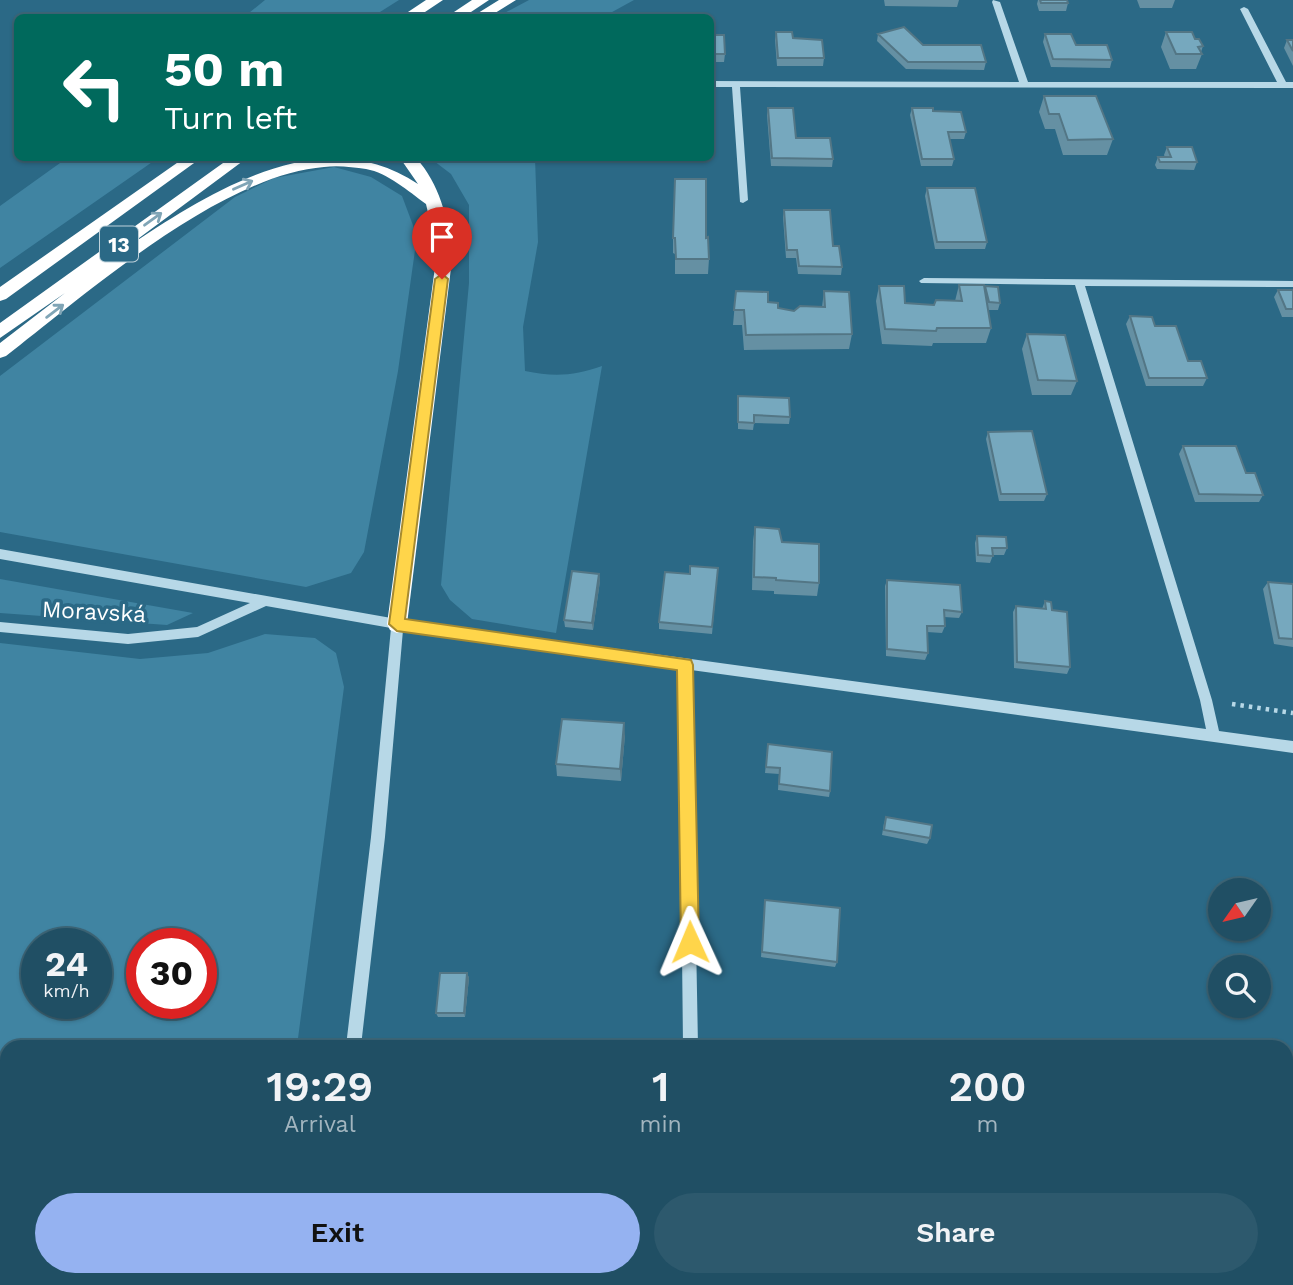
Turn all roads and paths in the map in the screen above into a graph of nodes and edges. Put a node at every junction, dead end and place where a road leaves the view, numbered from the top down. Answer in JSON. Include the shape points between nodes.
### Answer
{"nodes":[{"id":1,"x":436,"y":0,"type":"edge"},
{"id":2,"x":482,"y":0,"type":"edge"},
{"id":3,"x":509,"y":0,"type":"edge"},
{"id":4,"x":996,"y":2,"type":"edge"},
{"id":5,"x":1244,"y":9,"type":"dead end"},
{"id":6,"x":412,"y":14,"type":"edge"},
{"id":7,"x":458,"y":14,"type":"edge"},
{"id":8,"x":483,"y":14,"type":"edge"},
{"id":9,"x":714,"y":84,"type":"edge"},
{"id":10,"x":736,"y":84,"type":"junction"},
{"id":11,"x":1024,"y":84,"type":"junction"},
{"id":12,"x":1288,"y":85,"type":"edge"},
{"id":13,"x":189,"y":161,"type":"edge"},
{"id":14,"x":235,"y":161,"type":"edge"},
{"id":15,"x":411,"y":161,"type":"edge"},
{"id":16,"x":743,"y":200,"type":"dead end"},
{"id":17,"x":433,"y":201,"type":"junction"},
{"id":18,"x":924,"y":281,"type":"dead end"},
{"id":19,"x":1079,"y":282,"type":"junction"},
{"id":20,"x":1293,"y":284,"type":"edge"},
{"id":21,"x":0,"y":295,"type":"edge"},
{"id":22,"x":0,"y":332,"type":"edge"},
{"id":23,"x":0,"y":352,"type":"edge"},
{"id":24,"x":0,"y":554,"type":"edge"},
{"id":25,"x":264,"y":602,"type":"junction"},
{"id":26,"x":397,"y":624,"type":"junction"},
{"id":27,"x":0,"y":627,"type":"edge"},
{"id":28,"x":685,"y":665,"type":"junction"},
{"id":29,"x":1214,"y":736,"type":"junction"},
{"id":30,"x":1293,"y":747,"type":"edge"},
{"id":31,"x":354,"y":1040,"type":"edge"},
{"id":32,"x":691,"y":1040,"type":"edge"}],
"edges":[{"from":1,"to":6,"type":"highway"},
{"from":2,"to":7,"type":"highway"},
{"from":3,"to":8,"type":"highway"},
{"from":4,"to":11,"type":"street"},
{"from":5,"to":12,"type":"street"},
{"from":9,"to":10,"type":"street"},
{"from":10,"to":11,"type":"street"},
{"from":10,"to":16,"type":"street"},
{"from":11,"to":12,"type":"street"},
{"from":13,"to":21,"type":"highway","number":"13"},
{"from":22,"to":14,"type":"highway","number":"13","one_way":true},
{"from":15,"to":17,"type":"highway"},
{"from":23,"to":17,"type":"highway","one_way":true,"via":[[176,220],[265,175],[335,161],[366,164],[390,172]]},
{"from":17,"to":26,"type":"highway","via":[[445,251]]},
{"from":18,"to":19,"type":"street"},
{"from":19,"to":20,"type":"street"},
{"from":19,"to":29,"type":"street"},
{"from":24,"to":25,"type":"street"},
{"from":25,"to":26,"type":"street"},
{"from":25,"to":27,"type":"street","name":"Moravská","via":[[198,632],[128,639]]},
{"from":26,"to":28,"type":"street"},
{"from":26,"to":31,"type":"street"},
{"from":28,"to":29,"type":"street"},
{"from":28,"to":32,"type":"street"},
{"from":29,"to":30,"type":"street"}]}
